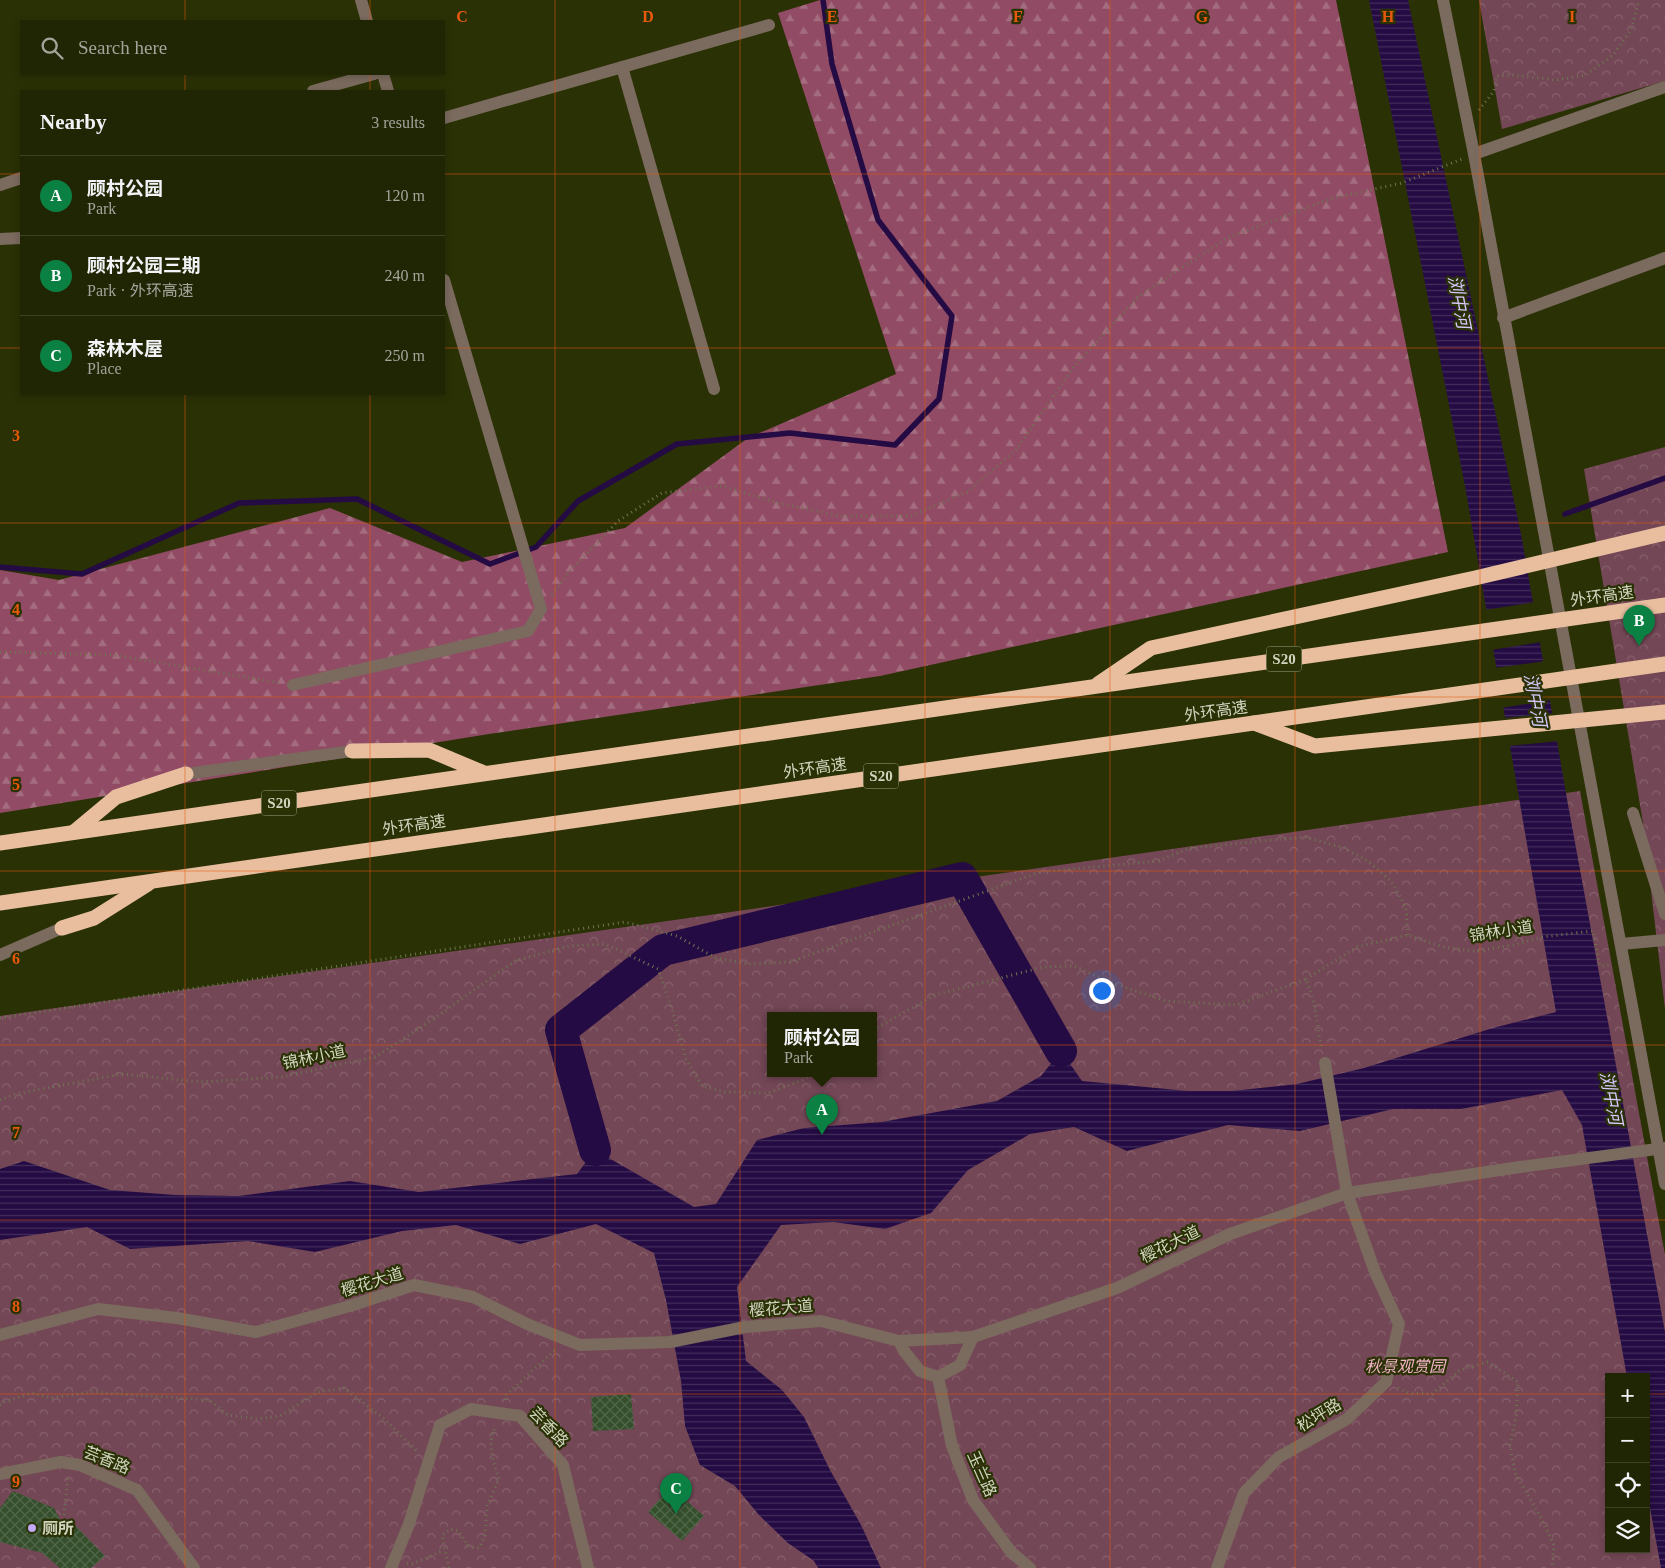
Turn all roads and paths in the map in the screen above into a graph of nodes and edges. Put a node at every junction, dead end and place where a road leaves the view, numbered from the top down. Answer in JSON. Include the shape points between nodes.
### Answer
{"nodes":[{"id":1,"x":361,"y":0,"type":"edge"},
{"id":2,"x":1443,"y":0,"type":"edge"},
{"id":3,"x":1639,"y":0,"type":"edge"},
{"id":4,"x":367,"y":20,"type":"edge"},
{"id":5,"x":769,"y":25,"type":"dead end"},
{"id":6,"x":622,"y":67,"type":"junction"},
{"id":7,"x":370,"y":75,"type":"edge"},
{"id":8,"x":1665,"y":87,"type":"edge"},
{"id":9,"x":317,"y":90,"type":"edge"},
{"id":10,"x":1465,"y":116,"type":"junction"},
{"id":11,"x":445,"y":118,"type":"edge"},
{"id":12,"x":1469,"y":156,"type":"junction"},
{"id":13,"x":20,"y":178,"type":"edge"},
{"id":14,"x":0,"y":184,"type":"edge"},
{"id":15,"x":20,"y":238,"type":"edge"},
{"id":16,"x":0,"y":239,"type":"edge"},
{"id":17,"x":1665,"y":258,"type":"edge"},
{"id":18,"x":445,"y":283,"type":"edge"},
{"id":19,"x":1503,"y":318,"type":"junction"},
{"id":20,"x":714,"y":389,"type":"dead end"},
{"id":21,"x":1665,"y":533,"type":"edge"},
{"id":22,"x":1665,"y":605,"type":"edge"},
{"id":23,"x":541,"y":610,"type":"junction"},
{"id":24,"x":0,"y":652,"type":"edge"},
{"id":25,"x":1665,"y":664,"type":"edge"},
{"id":26,"x":293,"y":685,"type":"joint"},
{"id":27,"x":1094,"y":687,"type":"junction"},
{"id":28,"x":1665,"y":712,"type":"edge"},
{"id":29,"x":1253,"y":723,"type":"junction"},
{"id":30,"x":352,"y":751,"type":"joint"},
{"id":31,"x":186,"y":774,"type":"joint"},
{"id":32,"x":485,"y":774,"type":"junction"},
{"id":33,"x":1633,"y":814,"type":"dead end"},
{"id":34,"x":73,"y":833,"type":"junction"},
{"id":35,"x":0,"y":844,"type":"edge"},
{"id":36,"x":153,"y":881,"type":"junction"},
{"id":37,"x":0,"y":903,"type":"edge"},
{"id":38,"x":1665,"y":914,"type":"edge"},
{"id":39,"x":62,"y":928,"type":"joint"},
{"id":40,"x":1408,"y":935,"type":"junction"},
{"id":41,"x":1665,"y":940,"type":"edge"},
{"id":42,"x":1621,"y":944,"type":"junction"},
{"id":43,"x":0,"y":956,"type":"edge"},
{"id":44,"x":1624,"y":964,"type":"junction"},
{"id":45,"x":1306,"y":980,"type":"junction"},
{"id":46,"x":0,"y":1018,"type":"edge"},
{"id":47,"x":877,"y":1028,"type":"edge"},
{"id":48,"x":1325,"y":1063,"type":"joint"},
{"id":49,"x":808,"y":1077,"type":"edge"},
{"id":50,"x":0,"y":1100,"type":"edge"},
{"id":51,"x":1665,"y":1148,"type":"edge"},
{"id":52,"x":1665,"y":1184,"type":"edge"},
{"id":53,"x":1347,"y":1193,"type":"junction"},
{"id":54,"x":0,"y":1335,"type":"edge"},
{"id":55,"x":973,"y":1336,"type":"junction"},
{"id":56,"x":566,"y":1339,"type":"junction"},
{"id":57,"x":899,"y":1341,"type":"junction"},
{"id":58,"x":938,"y":1377,"type":"junction"},
{"id":59,"x":1386,"y":1382,"type":"junction"},
{"id":60,"x":0,"y":1405,"type":"edge"},
{"id":61,"x":502,"y":1413,"type":"junction"},
{"id":62,"x":430,"y":1456,"type":"junction"},
{"id":63,"x":80,"y":1465,"type":"junction"},
{"id":64,"x":0,"y":1474,"type":"edge"},
{"id":65,"x":64,"y":1515,"type":"dead end"},
{"id":66,"x":444,"y":1550,"type":"junction"},
{"id":67,"x":392,"y":1565,"type":"edge"},
{"id":68,"x":194,"y":1568,"type":"edge"},
{"id":69,"x":449,"y":1568,"type":"edge"},
{"id":70,"x":588,"y":1568,"type":"edge"},
{"id":71,"x":1030,"y":1568,"type":"edge"},
{"id":72,"x":1216,"y":1568,"type":"edge"},
{"id":73,"x":1552,"y":1568,"type":"edge"}],
"edges":[{"from":1,"to":4,"type":"street"},
{"from":2,"to":10,"type":"street"},
{"from":3,"to":10,"type":"path","via":[[1631,30],[1614,54],[1586,74],[1556,80],[1497,76],[1494,91],[1478,112]]},
{"from":5,"to":6,"type":"street"},
{"from":6,"to":11,"type":"street"},
{"from":6,"to":20,"type":"street"},
{"from":7,"to":9,"type":"street"},
{"from":8,"to":12,"type":"street"},
{"from":10,"to":12,"type":"street"},
{"from":12,"to":19,"type":"street"},
{"from":12,"to":23,"type":"path","via":[[1402,183],[1330,199],[1227,238],[1139,296],[1075,365],[1016,450],[967,492],[910,516],[840,516],[778,503],[722,486],[662,493],[618,521],[569,572]]},
{"from":13,"to":14,"type":"street"},
{"from":15,"to":16,"type":"street"},
{"from":17,"to":19,"type":"street"},
{"from":18,"to":23,"type":"street"},
{"from":19,"to":42,"type":"street"},
{"from":21,"to":27,"type":"highway","via":[[1475,578],[1150,648]]},
{"from":22,"to":27,"type":"highway","name":"外环高速","number":"S20"},
{"from":23,"to":26,"type":"street","via":[[528,631]]},
{"from":24,"to":26,"type":"path","via":[[114,655]]},
{"from":25,"to":29,"type":"highway","name":"外环高速","number":"S20"},
{"from":27,"to":32,"type":"highway","name":"外环高速","number":"S20"},
{"from":28,"to":29,"type":"highway","via":[[1315,746]]},
{"from":29,"to":36,"type":"highway","name":"外环高速","number":"S20"},
{"from":30,"to":31,"type":"street"},
{"from":30,"to":32,"type":"highway","via":[[429,750]]},
{"from":31,"to":34,"type":"highway","via":[[116,798]]},
{"from":32,"to":34,"type":"highway","name":"外环高速","number":"S20"},
{"from":33,"to":38,"type":"street"},
{"from":34,"to":35,"type":"highway","name":"外环高速","number":"S20"},
{"from":36,"to":37,"type":"highway","name":"外环高速","number":"S20"},
{"from":36,"to":39,"type":"highway","via":[[94,918]]},
{"from":39,"to":43,"type":"street"},
{"from":40,"to":44,"type":"path","name":"锦林小道","via":[[1443,947],[1474,951],[1593,931],[1600,966]]},
{"from":40,"to":45,"type":"path","via":[[1357,947]]},
{"from":40,"to":46,"type":"path","via":[[1406,907],[1392,881],[1369,862],[1344,848],[1305,837],[1190,848],[1158,861],[1040,872],[790,962],[749,964],[716,958],[677,936],[625,922]]},
{"from":41,"to":42,"type":"street"},
{"from":42,"to":44,"type":"street"},
{"from":44,"to":52,"type":"street"},
{"from":45,"to":47,"type":"path","via":[[1236,1005],[1166,1001],[1074,966],[1043,967],[935,995]]},
{"from":45,"to":48,"type":"path","via":[[1313,998]]},
{"from":48,"to":53,"type":"street"},
{"from":49,"to":50,"type":"path","name":"锦林小道","via":[[768,1093],[725,1092],[702,1086],[686,1060],[658,969],[605,944],[569,946],[515,961],[375,1057],[272,1078],[200,1082],[121,1074],[15,1094]]},
{"from":51,"to":53,"type":"street","name":"樱花大道"},
{"from":53,"to":55,"type":"street","name":"樱花大道","via":[[1230,1234],[1117,1288]]},
{"from":53,"to":59,"type":"street","via":[[1375,1272],[1399,1324]]},
{"from":54,"to":56,"type":"street","name":"樱花大道","via":[[98,1309],[256,1332],[414,1285],[474,1297],[527,1324]]},
{"from":55,"to":57,"type":"street","name":"樱花大道"},
{"from":55,"to":58,"type":"street","via":[[960,1365]]},
{"from":56,"to":57,"type":"street","name":"樱花大道","via":[[580,1345],[670,1342],[745,1328],[822,1320]]},
{"from":56,"to":61,"type":"path","via":[[506,1395]]},
{"from":57,"to":58,"type":"street","via":[[920,1371]]},
{"from":58,"to":71,"type":"street","name":"玉兰路","via":[[952,1446],[973,1500],[1010,1552]]},
{"from":59,"to":72,"type":"street","name":"松坪路","via":[[1347,1419],[1279,1457],[1244,1493]]},
{"from":59,"to":73,"type":"path","via":[[1409,1393],[1432,1394],[1460,1370],[1488,1362],[1518,1382],[1510,1445],[1515,1473],[1554,1545]]},
{"from":60,"to":62,"type":"path","via":[[32,1393],[52,1398],[91,1392],[209,1400],[228,1415],[256,1419],[280,1416],[318,1392],[344,1388],[382,1417],[417,1452]]},
{"from":61,"to":62,"type":"street","name":"芸香路","via":[[471,1409],[440,1425]]},
{"from":61,"to":66,"type":"path","via":[[493,1432],[491,1455],[499,1479],[487,1506],[485,1536],[479,1548],[468,1546],[459,1531],[450,1529],[442,1535]]},
{"from":61,"to":70,"type":"street","name":"芸香路","via":[[520,1416],[562,1466]]},
{"from":62,"to":67,"type":"street","name":"芸香路","via":[[409,1524]]},
{"from":63,"to":64,"type":"street","name":"芸香路","via":[[61,1462]]},
{"from":63,"to":65,"type":"path","via":[[67,1479]]},
{"from":63,"to":68,"type":"street","name":"芸香路","via":[[136,1490]]},
{"from":66,"to":67,"type":"path","via":[[413,1564]]},
{"from":66,"to":69,"type":"path"}]}
